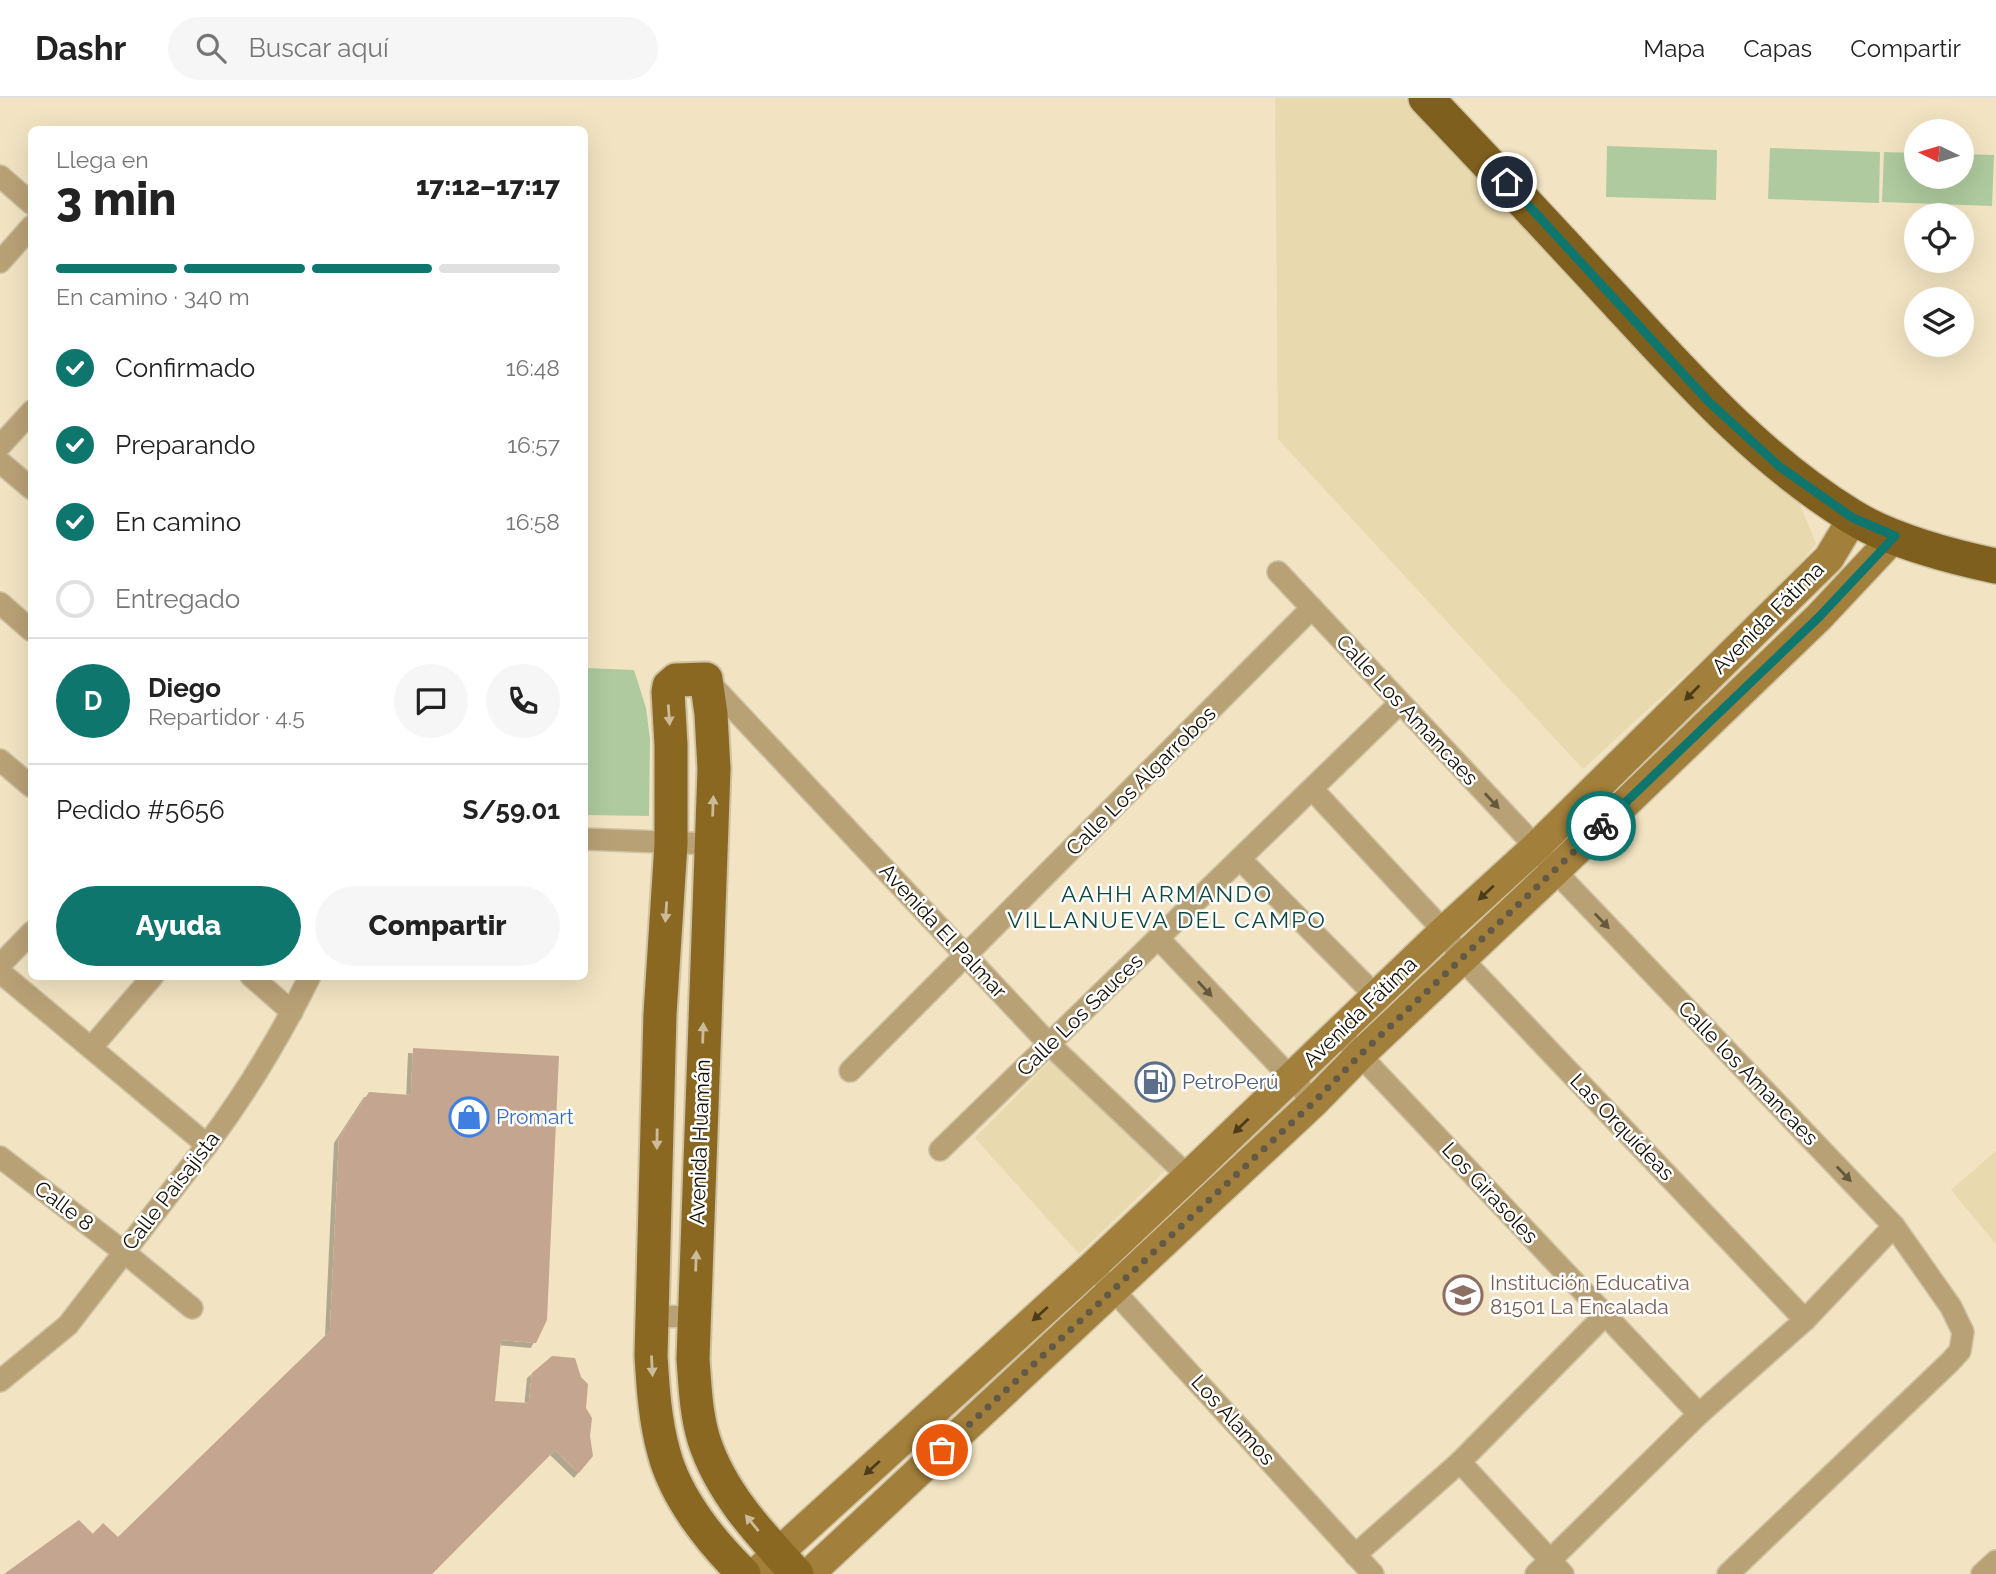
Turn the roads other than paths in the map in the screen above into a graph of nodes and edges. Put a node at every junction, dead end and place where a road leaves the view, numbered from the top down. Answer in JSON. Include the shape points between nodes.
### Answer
{"nodes":[{"id":1,"x":1426,"y":98,"type":"edge"},
{"id":2,"x":0,"y":176,"type":"edge"},
{"id":3,"x":28,"y":200,"type":"edge"},
{"id":4,"x":28,"y":230,"type":"edge"},
{"id":5,"x":0,"y":262,"type":"edge"},
{"id":6,"x":28,"y":415,"type":"edge"},
{"id":7,"x":0,"y":446,"type":"edge"},
{"id":8,"x":0,"y":462,"type":"edge"},
{"id":9,"x":28,"y":486,"type":"edge"},
{"id":10,"x":1853,"y":518,"type":"junction"},
{"id":11,"x":1895,"y":536,"type":"junction"},
{"id":12,"x":1996,"y":566,"type":"edge"},
{"id":13,"x":1278,"y":572,"type":"dead end"},
{"id":14,"x":0,"y":603,"type":"edge"},
{"id":15,"x":1312,"y":608,"type":"junction"},
{"id":16,"x":28,"y":628,"type":"edge"},
{"id":17,"x":706,"y":679,"type":"junction"},
{"id":18,"x":1400,"y":703,"type":"junction"},
{"id":19,"x":0,"y":760,"type":"edge"},
{"id":20,"x":28,"y":784,"type":"edge"},
{"id":21,"x":1312,"y":789,"type":"junction"},
{"id":22,"x":588,"y":839,"type":"edge"},
{"id":23,"x":671,"y":844,"type":"junction"},
{"id":24,"x":711,"y":844,"type":"junction"},
{"id":25,"x":1536,"y":847,"type":"junction"},
{"id":26,"x":1240,"y":859,"type":"junction"},
{"id":27,"x":1555,"y":871,"type":"junction"},
{"id":28,"x":1444,"y":931,"type":"junction"},
{"id":29,"x":28,"y":936,"type":"edge"},
{"id":30,"x":1158,"y":939,"type":"junction"},
{"id":31,"x":966,"y":956,"type":"junction"},
{"id":32,"x":1462,"y":959,"type":"junction"},
{"id":33,"x":0,"y":965,"type":"edge"},
{"id":34,"x":0,"y":972,"type":"edge"},
{"id":35,"x":150,"y":980,"type":"edge"},
{"id":36,"x":256,"y":980,"type":"edge"},
{"id":37,"x":308,"y":980,"type":"edge"},
{"id":38,"x":1377,"y":997,"type":"junction"},
{"id":39,"x":292,"y":1012,"type":"junction"},
{"id":40,"x":1339,"y":1033,"type":"junction"},
{"id":41,"x":1048,"y":1043,"type":"junction"},
{"id":42,"x":91,"y":1048,"type":"junction"},
{"id":43,"x":1361,"y":1054,"type":"junction"},
{"id":44,"x":850,"y":1071,"type":"dead end"},
{"id":45,"x":1291,"y":1079,"type":"junction"},
{"id":46,"x":1314,"y":1102,"type":"junction"},
{"id":47,"x":207,"y":1145,"type":"junction"},
{"id":48,"x":940,"y":1150,"type":"dead end"},
{"id":49,"x":2,"y":1162,"type":"edge"},
{"id":50,"x":1188,"y":1176,"type":"junction"},
{"id":51,"x":1894,"y":1226,"type":"junction"},
{"id":52,"x":124,"y":1252,"type":"junction"},
{"id":53,"x":1091,"y":1268,"type":"junction"},
{"id":54,"x":1114,"y":1289,"type":"junction"},
{"id":55,"x":192,"y":1308,"type":"dead end"},
{"id":56,"x":1605,"y":1315,"type":"junction"},
{"id":57,"x":695,"y":1316,"type":"junction"},
{"id":58,"x":653,"y":1317,"type":"junction"},
{"id":59,"x":1805,"y":1320,"type":"junction"},
{"id":60,"x":0,"y":1381,"type":"edge"},
{"id":61,"x":1699,"y":1414,"type":"junction"},
{"id":62,"x":920,"y":1424,"type":"junction"},
{"id":63,"x":942,"y":1450,"type":"junction"},
{"id":64,"x":1460,"y":1462,"type":"junction"},
{"id":65,"x":1355,"y":1555,"type":"junction"},
{"id":66,"x":1996,"y":1561,"type":"edge"},
{"id":67,"x":777,"y":1567,"type":"edge"},
{"id":68,"x":1549,"y":1570,"type":"edge"},
{"id":69,"x":744,"y":1574,"type":"edge"},
{"id":70,"x":809,"y":1574,"type":"edge"},
{"id":71,"x":1373,"y":1574,"type":"edge"},
{"id":72,"x":1728,"y":1574,"type":"edge"},
{"id":73,"x":1982,"y":1574,"type":"edge"}],
"edges":[{"from":1,"to":10,"type":"highway","via":[[1709,402],[1780,467]]},
{"from":2,"to":3,"type":"street"},
{"from":4,"to":5,"type":"street"},
{"from":6,"to":7,"type":"street"},
{"from":8,"to":9,"type":"street"},
{"from":10,"to":11,"type":"highway"},
{"from":10,"to":25,"type":"main road","name":"Avenida Fátima","one_way":true,"via":[[1829,558]]},
{"from":11,"to":12,"type":"highway"},
{"from":11,"to":27,"type":"main road","name":"Avenida Fátima","via":[[1819,617]]},
{"from":13,"to":15,"type":"street","name":"Calle Los Amancaes"},
{"from":14,"to":16,"type":"street"},
{"from":15,"to":18,"type":"street","name":"Calle Los Amancaes"},
{"from":15,"to":31,"type":"street","name":"Calle Los Algarrobos"},
{"from":17,"to":23,"type":"main road","name":"Avenida Huamán","one_way":true,"via":[[676,680],[669,685]]},
{"from":24,"to":17,"type":"main road","name":"Avenida Huamán","one_way":true,"via":[[714,769]]},
{"from":17,"to":31,"type":"street","name":"Avenida El Palmar"},
{"from":18,"to":21,"type":"street","name":"Calle Los Sauces"},
{"from":18,"to":25,"type":"street","name":"Calle Los Amancaes","one_way":true},
{"from":19,"to":20,"type":"street"},
{"from":21,"to":26,"type":"street","name":"Calle Los Sauces"},
{"from":21,"to":28,"type":"street","name":"Las Orquídeas"},
{"from":22,"to":23,"type":"street"},
{"from":23,"to":24,"type":"street"},
{"from":23,"to":58,"type":"main road","name":"Avenida Huamán","one_way":true,"via":[[660,1014]]},
{"from":57,"to":24,"type":"main road","name":"Avenida Huamán","one_way":true},
{"from":25,"to":27,"type":"street","name":"Calle los Amancaes"},
{"from":25,"to":28,"type":"main road","name":"Avenida Fátima","one_way":true},
{"from":26,"to":30,"type":"street","name":"Calle Los Sauces"},
{"from":26,"to":38,"type":"street"},
{"from":27,"to":32,"type":"main road","name":"Avenida Fátima"},
{"from":27,"to":51,"type":"street","name":"Calle los Amancaes","one_way":true},
{"from":28,"to":32,"type":"street","name":"Las Orquídeas"},
{"from":28,"to":38,"type":"main road","name":"Avenida Fátima"},
{"from":29,"to":33,"type":"street"},
{"from":30,"to":41,"type":"street","name":"Calle Los Sauces"},
{"from":30,"to":45,"type":"street","one_way":true},
{"from":31,"to":41,"type":"street","name":"Avenida El Palmar"},
{"from":31,"to":44,"type":"street","name":"Calle Los Algarrobos"},
{"from":32,"to":43,"type":"main road","name":"Avenida Fátima"},
{"from":32,"to":59,"type":"street","name":"Las Orquídeas"},
{"from":34,"to":42,"type":"street"},
{"from":35,"to":42,"type":"street"},
{"from":36,"to":39,"type":"street"},
{"from":37,"to":39,"type":"street","name":"Calle Paisajista"},
{"from":38,"to":40,"type":"main road","name":"Avenida Fátima"},
{"from":39,"to":47,"type":"street","name":"Calle Paisajista"},
{"from":40,"to":43,"type":"street","name":"Los Girasoles"},
{"from":40,"to":45,"type":"main road","name":"Avenida Fátima"},
{"from":41,"to":48,"type":"street","name":"Calle Los Sauces"},
{"from":41,"to":50,"type":"street","name":"Avenida El Palmar"},
{"from":42,"to":47,"type":"street"},
{"from":43,"to":46,"type":"main road","name":"Avenida Fátima"},
{"from":43,"to":56,"type":"street","name":"Los Girasoles"},
{"from":45,"to":46,"type":"street"},
{"from":45,"to":50,"type":"main road","name":"Avenida Fátima","one_way":true},
{"from":46,"to":54,"type":"main road","name":"Avenida Fátima"},
{"from":47,"to":52,"type":"street","name":"Calle Paisajista"},
{"from":49,"to":52,"type":"street","name":"Calle 8"},
{"from":50,"to":53,"type":"main road","name":"Avenida Fátima"},
{"from":51,"to":59,"type":"street"},
{"from":51,"to":72,"type":"street","name":"Calle los Amancaes","via":[[1951,1307],[1963,1332],[1960,1351]]},
{"from":52,"to":55,"type":"street","name":"Calle 8"},
{"from":52,"to":60,"type":"street","name":"Calle Paisajista","via":[[68,1325]]},
{"from":53,"to":54,"type":"street","name":"Los Alamos"},
{"from":53,"to":62,"type":"main road","name":"Avenida Fátima","one_way":true},
{"from":54,"to":63,"type":"main road","name":"Avenida Fátima"},
{"from":54,"to":65,"type":"street","name":"Los Alamos"},
{"from":56,"to":61,"type":"street","name":"Los Girasoles"},
{"from":56,"to":64,"type":"street"},
{"from":57,"to":58,"type":"street"},
{"from":67,"to":57,"type":"main road","name":"Avenida Huamán","one_way":true,"via":[[724,1484],[705,1440],[696,1399]]},
{"from":58,"to":69,"type":"main road","name":"Avenida Huamán","one_way":true,"via":[[655,1410],[664,1455],[685,1501],[715,1545]]},
{"from":59,"to":61,"type":"street"},
{"from":61,"to":68,"type":"street"},
{"from":62,"to":63,"type":"main road"},
{"from":62,"to":67,"type":"main road","name":"Avenida Fátima","one_way":true},
{"from":63,"to":70,"type":"main road","name":"Avenida Fátima"},
{"from":64,"to":65,"type":"street"},
{"from":64,"to":68,"type":"street"},
{"from":65,"to":71,"type":"street","name":"Los Alamos"},
{"from":66,"to":73,"type":"street"}]}
